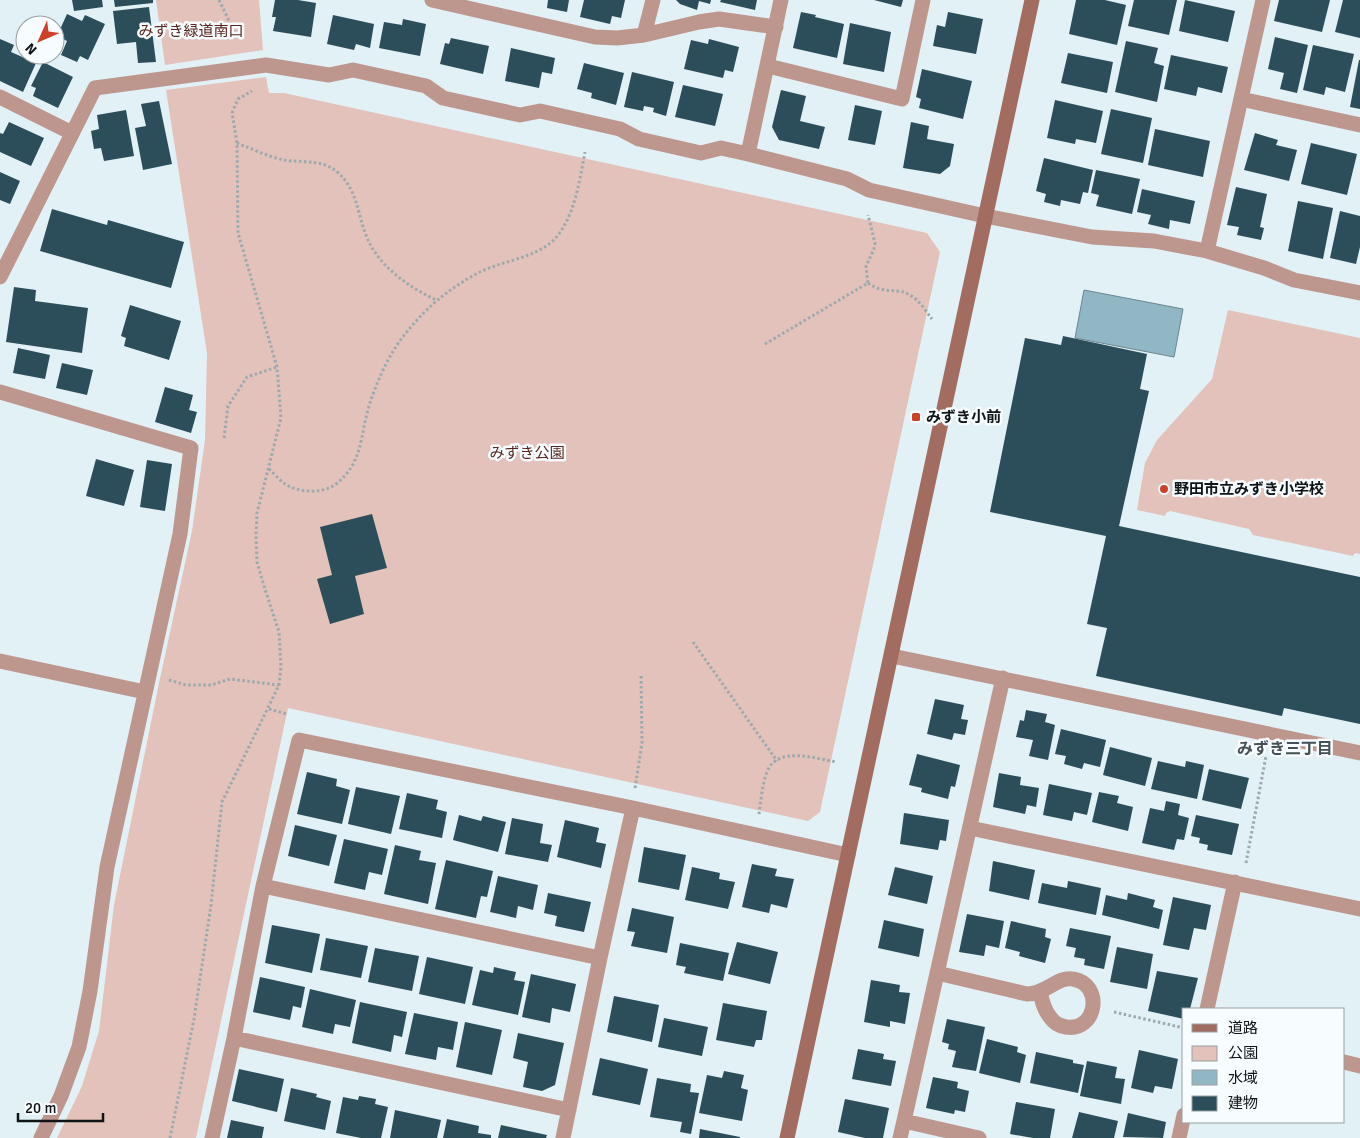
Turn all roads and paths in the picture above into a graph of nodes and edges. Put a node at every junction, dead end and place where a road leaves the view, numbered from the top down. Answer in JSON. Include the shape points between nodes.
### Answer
{"nodes":[{"id":1,"x":219,"y":0,"type":"edge"},
{"id":2,"x":432,"y":0,"type":"edge"},
{"id":3,"x":653,"y":0,"type":"edge"},
{"id":4,"x":781,"y":0,"type":"edge"},
{"id":5,"x":923,"y":0,"type":"edge"},
{"id":6,"x":1032,"y":0,"type":"edge"},
{"id":7,"x":1263,"y":0,"type":"edge"},
{"id":8,"x":776,"y":27,"type":"junction"},
{"id":9,"x":235,"y":33,"type":"dead end"},
{"id":10,"x":644,"y":35,"type":"junction"},
{"id":11,"x":768,"y":66,"type":"junction"},
{"id":12,"x":258,"y":90,"type":"dead end"},
{"id":13,"x":0,"y":98,"type":"edge"},
{"id":14,"x":1241,"y":99,"type":"junction"},
{"id":15,"x":1360,"y":124,"type":"edge"},
{"id":16,"x":72,"y":132,"type":"junction"},
{"id":17,"x":237,"y":143,"type":"junction"},
{"id":18,"x":585,"y":152,"type":"dead end"},
{"id":19,"x":748,"y":154,"type":"junction"},
{"id":20,"x":868,"y":215,"type":"dead end"},
{"id":21,"x":985,"y":216,"type":"junction"},
{"id":22,"x":1207,"y":251,"type":"junction"},
{"id":23,"x":0,"y":276,"type":"edge"},
{"id":24,"x":868,"y":284,"type":"junction"},
{"id":25,"x":1360,"y":293,"type":"edge"},
{"id":26,"x":436,"y":300,"type":"junction"},
{"id":27,"x":932,"y":319,"type":"dead end"},
{"id":28,"x":765,"y":344,"type":"dead end"},
{"id":29,"x":277,"y":367,"type":"junction"},
{"id":30,"x":0,"y":392,"type":"edge"},
{"id":31,"x":224,"y":438,"type":"dead end"},
{"id":32,"x":269,"y":469,"type":"junction"},
{"id":33,"x":693,"y":642,"type":"dead end"},
{"id":34,"x":892,"y":656,"type":"junction"},
{"id":35,"x":0,"y":661,"type":"edge"},
{"id":36,"x":148,"y":674,"type":"junction"},
{"id":37,"x":641,"y":674,"type":"dead end"},
{"id":38,"x":1003,"y":678,"type":"junction"},
{"id":39,"x":279,"y":685,"type":"junction"},
{"id":40,"x":144,"y":692,"type":"junction"},
{"id":41,"x":269,"y":709,"type":"junction"},
{"id":42,"x":287,"y":714,"type":"dead end"},
{"id":43,"x":1270,"y":734,"type":"junction"},
{"id":44,"x":1360,"y":753,"type":"edge"},
{"id":45,"x":777,"y":760,"type":"junction"},
{"id":46,"x":837,"y":762,"type":"dead end"},
{"id":47,"x":635,"y":788,"type":"dead end"},
{"id":48,"x":633,"y":808,"type":"junction"},
{"id":49,"x":758,"y":815,"type":"dead end"},
{"id":50,"x":970,"y":828,"type":"junction"},
{"id":51,"x":848,"y":855,"type":"junction"},
{"id":52,"x":1239,"y":883,"type":"junction"},
{"id":53,"x":263,"y":886,"type":"junction"},
{"id":54,"x":1360,"y":909,"type":"edge"},
{"id":55,"x":600,"y":958,"type":"junction"},
{"id":56,"x":936,"y":973,"type":"junction"},
{"id":57,"x":1040,"y":992,"type":"junction"},
{"id":58,"x":1093,"y":1007,"type":"junction"},
{"id":59,"x":1207,"y":1008,"type":"edge"},
{"id":60,"x":1182,"y":1028,"type":"edge"},
{"id":61,"x":234,"y":1038,"type":"junction"},
{"id":62,"x":1345,"y":1062,"type":"edge"},
{"id":63,"x":1360,"y":1066,"type":"edge"},
{"id":64,"x":569,"y":1110,"type":"junction"},
{"id":65,"x":904,"y":1122,"type":"junction"},
{"id":66,"x":1182,"y":1123,"type":"edge"},
{"id":67,"x":41,"y":1138,"type":"edge"},
{"id":68,"x":170,"y":1138,"type":"edge"},
{"id":69,"x":212,"y":1138,"type":"edge"},
{"id":70,"x":563,"y":1138,"type":"edge"},
{"id":71,"x":787,"y":1138,"type":"edge"},
{"id":72,"x":900,"y":1138,"type":"edge"},
{"id":73,"x":979,"y":1138,"type":"edge"},
{"id":74,"x":1179,"y":1138,"type":"edge"}],
"edges":[{"from":1,"to":9,"type":"path"},
{"from":2,"to":10,"type":"street","via":[[595,37]]},
{"from":3,"to":10,"type":"street"},
{"from":4,"to":8,"type":"street"},
{"from":5,"to":11,"type":"street","via":[[902,99]]},
{"from":6,"to":21,"type":"street"},
{"from":7,"to":14,"type":"street"},
{"from":8,"to":10,"type":"street","via":[[719,19]]},
{"from":8,"to":11,"type":"street"},
{"from":11,"to":19,"type":"street"},
{"from":12,"to":17,"type":"path","via":[[238,99],[232,114]]},
{"from":13,"to":16,"type":"street"},
{"from":14,"to":15,"type":"street"},
{"from":14,"to":22,"type":"street"},
{"from":16,"to":19,"type":"street","via":[[95,88],[266,65],[329,75],[353,70],[426,86],[443,98],[520,115],[540,111],[620,129],[639,139],[701,153],[721,148]]},
{"from":16,"to":23,"type":"street"},
{"from":17,"to":26,"type":"path","via":[[284,160],[319,163],[336,171],[350,187],[376,256],[402,280]]},
{"from":17,"to":29,"type":"path","via":[[238,233]]},
{"from":18,"to":26,"type":"path","via":[[571,210],[561,232],[546,247],[479,272]]},
{"from":19,"to":21,"type":"street","via":[[846,179],[869,190]]},
{"from":20,"to":24,"type":"path","via":[[875,238],[866,266]]},
{"from":21,"to":22,"type":"street","via":[[1092,237],[1154,241]]},
{"from":21,"to":34,"type":"street"},
{"from":22,"to":25,"type":"street","via":[[1294,280]]},
{"from":24,"to":27,"type":"path","via":[[876,289],[909,294]]},
{"from":24,"to":28,"type":"path"},
{"from":26,"to":32,"type":"path","via":[[397,343],[369,407],[356,460],[348,472],[334,486],[300,490],[286,484]]},
{"from":29,"to":31,"type":"path","via":[[247,377],[228,406]]},
{"from":29,"to":32,"type":"path","via":[[281,418]]},
{"from":30,"to":36,"type":"street","via":[[191,448],[180,534]]},
{"from":32,"to":39,"type":"path","via":[[257,513],[257,562],[279,632]]},
{"from":33,"to":45,"type":"path"},
{"from":34,"to":38,"type":"street"},
{"from":34,"to":51,"type":"street"},
{"from":35,"to":40,"type":"street"},
{"from":36,"to":39,"type":"path","via":[[186,685],[210,685],[230,679]]},
{"from":36,"to":40,"type":"street"},
{"from":37,"to":47,"type":"path","via":[[642,743]]},
{"from":38,"to":43,"type":"street"},
{"from":38,"to":50,"type":"street"},
{"from":39,"to":41,"type":"path"},
{"from":40,"to":67,"type":"street","via":[[107,867],[79,1047]]},
{"from":41,"to":42,"type":"path"},
{"from":41,"to":68,"type":"path","via":[[222,802],[194,1019]]},
{"from":43,"to":44,"type":"street"},
{"from":43,"to":52,"type":"path"},
{"from":45,"to":46,"type":"path","via":[[796,755]]},
{"from":45,"to":49,"type":"path","via":[[767,771]]},
{"from":48,"to":51,"type":"street"},
{"from":48,"to":53,"type":"street","via":[[299,740]]},
{"from":48,"to":55,"type":"street"},
{"from":50,"to":52,"type":"street"},
{"from":50,"to":56,"type":"street"},
{"from":51,"to":71,"type":"street"},
{"from":52,"to":54,"type":"street"},
{"from":52,"to":59,"type":"street"},
{"from":53,"to":55,"type":"street"},
{"from":53,"to":61,"type":"street"},
{"from":55,"to":64,"type":"street"},
{"from":56,"to":57,"type":"street","via":[[1027,994]]},
{"from":56,"to":65,"type":"street"},
{"from":57,"to":58,"type":"street","via":[[1057,981],[1074,979],[1088,987]]},
{"from":57,"to":58,"type":"street","via":[[1048,1016],[1060,1026],[1083,1024]]},
{"from":58,"to":60,"type":"path"},
{"from":61,"to":64,"type":"street"},
{"from":61,"to":69,"type":"street"},
{"from":62,"to":63,"type":"street"},
{"from":64,"to":70,"type":"street"},
{"from":65,"to":72,"type":"street"},
{"from":65,"to":73,"type":"street"},
{"from":66,"to":74,"type":"street"}]}
